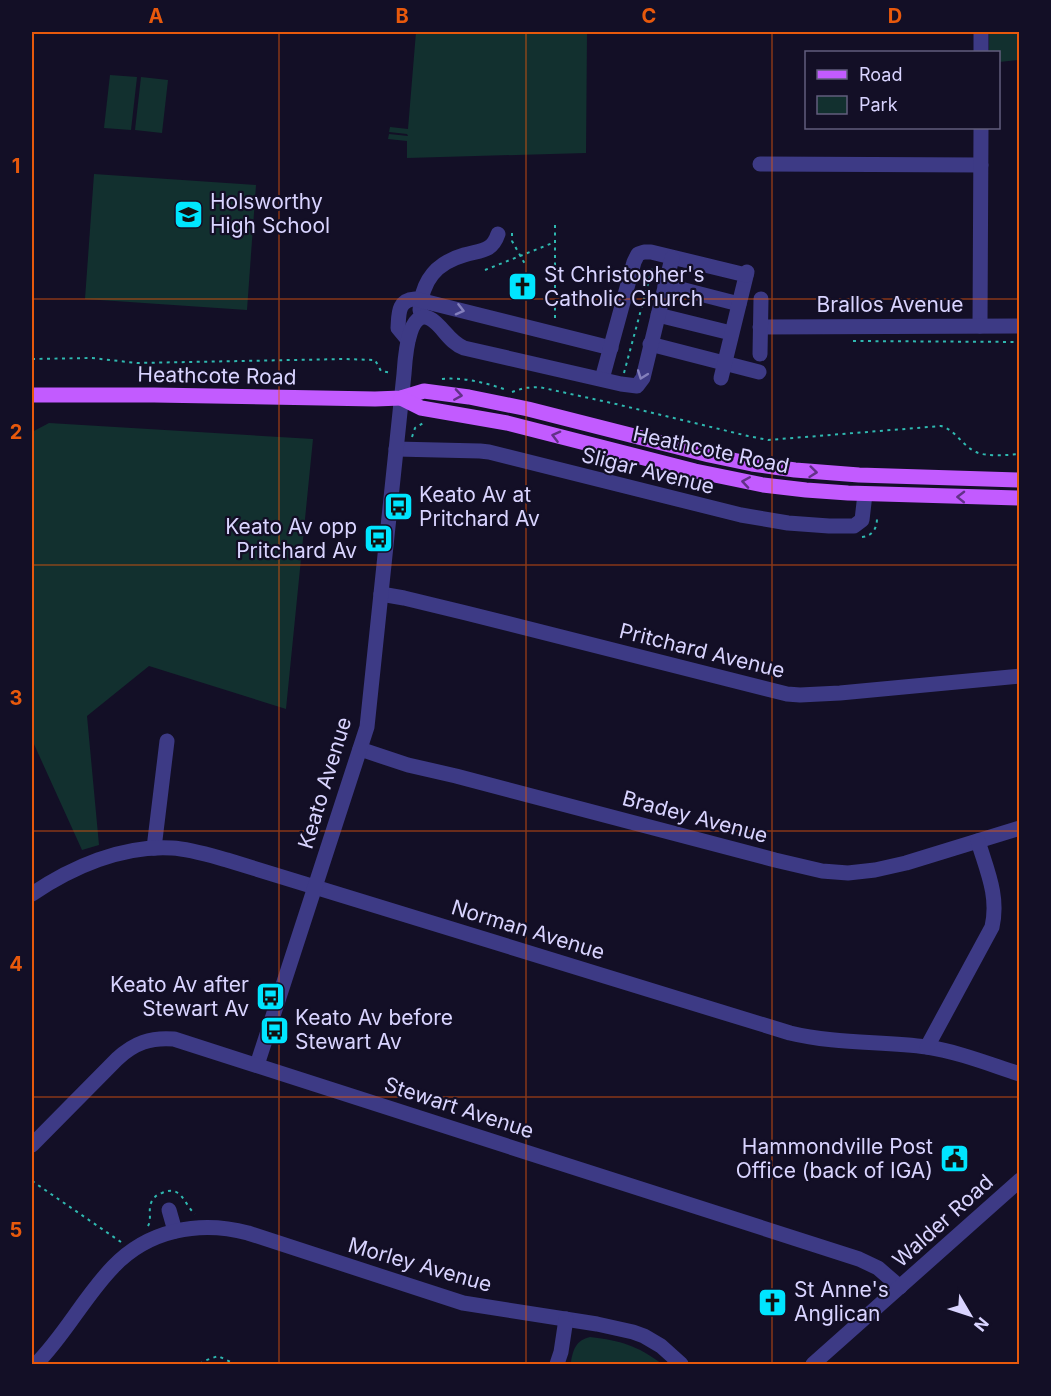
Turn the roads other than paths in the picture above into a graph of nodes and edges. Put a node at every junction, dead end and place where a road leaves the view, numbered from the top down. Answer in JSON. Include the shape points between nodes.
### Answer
{"nodes":[{"id":1,"x":981,"y":32,"type":"edge"},
{"id":2,"x":981,"y":51,"type":"edge"},
{"id":3,"x":981,"y":129,"type":"edge"},
{"id":4,"x":760,"y":164,"type":"dead end"},
{"id":5,"x":981,"y":165,"type":"junction"},
{"id":6,"x":505,"y":233,"type":"road end"},
{"id":7,"x":672,"y":258,"type":"junction"},
{"id":8,"x":665,"y":285,"type":"junction"},
{"id":9,"x":761,"y":299,"type":"dead end"},
{"id":10,"x":421,"y":301,"type":"junction"},
{"id":11,"x":739,"y":304,"type":"junction"},
{"id":12,"x":658,"y":315,"type":"junction"},
{"id":13,"x":421,"y":318,"type":"junction"},
{"id":14,"x":980,"y":326,"type":"junction"},
{"id":15,"x":1020,"y":326,"type":"edge"},
{"id":16,"x":760,"y":327,"type":"junction"},
{"id":17,"x":732,"y":333,"type":"junction"},
{"id":18,"x":408,"y":340,"type":"junction"},
{"id":19,"x":650,"y":344,"type":"junction"},
{"id":20,"x":611,"y":348,"type":"junction"},
{"id":21,"x":760,"y":354,"type":"dead end"},
{"id":22,"x":722,"y":370,"type":"junction"},
{"id":23,"x":759,"y":372,"type":"dead end"},
{"id":24,"x":602,"y":379,"type":"junction"},
{"id":25,"x":32,"y":395,"type":"edge"},
{"id":26,"x":401,"y":398,"type":"junction"},
{"id":27,"x":396,"y":449,"type":"junction"},
{"id":28,"x":1020,"y":480,"type":"edge"},
{"id":29,"x":866,"y":494,"type":"junction"},
{"id":30,"x":1020,"y":498,"type":"edge"},
{"id":31,"x":381,"y":594,"type":"junction"},
{"id":32,"x":1020,"y":676,"type":"edge"},
{"id":33,"x":167,"y":741,"type":"dead end"},
{"id":34,"x":360,"y":749,"type":"junction"},
{"id":35,"x":1020,"y":828,"type":"edge"},
{"id":36,"x":978,"y":841,"type":"junction"},
{"id":37,"x":154,"y":848,"type":"junction"},
{"id":38,"x":315,"y":886,"type":"junction"},
{"id":39,"x":32,"y":894,"type":"edge"},
{"id":40,"x":927,"y":1047,"type":"junction"},
{"id":41,"x":257,"y":1065,"type":"junction"},
{"id":42,"x":1020,"y":1074,"type":"edge"},
{"id":43,"x":32,"y":1145,"type":"edge"},
{"id":44,"x":1020,"y":1180,"type":"edge"},
{"id":45,"x":169,"y":1210,"type":"dead end"},
{"id":46,"x":176,"y":1230,"type":"junction"},
{"id":47,"x":900,"y":1287,"type":"junction"},
{"id":48,"x":566,"y":1319,"type":"junction"},
{"id":49,"x":36,"y":1365,"type":"edge"},
{"id":50,"x":557,"y":1365,"type":"edge"},
{"id":51,"x":681,"y":1365,"type":"edge"},
{"id":52,"x":813,"y":1365,"type":"edge"}],
"edges":[{"from":1,"to":2,"type":"street"},
{"from":3,"to":5,"type":"street"},
{"from":4,"to":5,"type":"street"},
{"from":5,"to":14,"type":"street"},
{"from":6,"to":10,"type":"street","via":[[486,250],[438,267],[426,283]]},
{"from":7,"to":8,"type":"street"},
{"from":7,"to":11,"type":"street","via":[[746,274]]},
{"from":7,"to":20,"type":"street","via":[[644,252],[635,258]]},
{"from":8,"to":11,"type":"street"},
{"from":8,"to":12,"type":"street"},
{"from":9,"to":16,"type":"street"},
{"from":10,"to":13,"type":"street"},
{"from":10,"to":18,"type":"street","via":[[409,299],[401,306],[398,328]]},
{"from":10,"to":20,"type":"street","one_way":true},
{"from":11,"to":17,"type":"street"},
{"from":12,"to":17,"type":"street"},
{"from":12,"to":19,"type":"street"},
{"from":13,"to":18,"type":"street"},
{"from":13,"to":24,"type":"street","via":[[433,320],[455,344],[464,348]]},
{"from":14,"to":15,"type":"street","name":"Brallos Avenue"},
{"from":14,"to":16,"type":"street","name":"Brallos Avenue"},
{"from":16,"to":21,"type":"street"},
{"from":17,"to":22,"type":"street"},
{"from":18,"to":26,"type":"street","name":"Keato Avenue"},
{"from":19,"to":22,"type":"street"},
{"from":19,"to":24,"type":"street","one_way":true,"via":[[637,386]]},
{"from":20,"to":24,"type":"street"},
{"from":22,"to":23,"type":"street"},
{"from":25,"to":26,"type":"main road","name":"Heathcote Road"},
{"from":26,"to":27,"type":"street","name":"Keato Avenue"},
{"from":26,"to":28,"type":"main road","name":"Heathcote Road","one_way":true,"via":[[424,391],[469,397],[773,468],[849,475]]},
{"from":29,"to":26,"type":"main road","name":"Heathcote Road","one_way":true,"via":[[785,488],[717,476],[507,423],[421,408]]},
{"from":27,"to":29,"type":"street","name":"Sligar Avenue","via":[[489,452],[728,513],[809,525],[857,524],[862,520]]},
{"from":27,"to":31,"type":"street","name":"Keato Avenue"},
{"from":30,"to":29,"type":"main road","name":"Heathcote Road","one_way":true},
{"from":31,"to":32,"type":"street","name":"Pritchard Avenue","via":[[787,694],[840,693]]},
{"from":31,"to":34,"type":"street","name":"Keato Avenue","via":[[369,717]]},
{"from":33,"to":37,"type":"street"},
{"from":34,"to":36,"type":"street","name":"Bradey Avenue","via":[[408,765],[822,871],[848,873],[891,867]]},
{"from":34,"to":38,"type":"street","name":"Keato Avenue"},
{"from":35,"to":36,"type":"street","name":"Bradey Avenue"},
{"from":36,"to":40,"type":"street","via":[[994,897],[992,927]]},
{"from":37,"to":38,"type":"street","name":"Norman Avenue","via":[[209,855]]},
{"from":37,"to":39,"type":"street","name":"Norman Avenue","via":[[80,866]]},
{"from":38,"to":40,"type":"street","name":"Norman Avenue","via":[[798,1035]]},
{"from":38,"to":41,"type":"street","name":"Keato Avenue"},
{"from":40,"to":42,"type":"street","name":"Norman Avenue"},
{"from":41,"to":43,"type":"street","name":"Stewart Avenue","via":[[174,1039],[138,1043],[117,1059]]},
{"from":41,"to":47,"type":"street","name":"Stewart Avenue","via":[[859,1259]]},
{"from":44,"to":47,"type":"street","name":"Walder Road"},
{"from":45,"to":46,"type":"street"},
{"from":46,"to":48,"type":"street","name":"Morley Avenue","via":[[234,1230],[463,1303]]},
{"from":46,"to":49,"type":"street","name":"Morley Avenue","via":[[143,1244],[122,1259]]},
{"from":47,"to":52,"type":"street","name":"Walder Road"},
{"from":48,"to":50,"type":"street"},
{"from":48,"to":51,"type":"street","name":"Morley Avenue","via":[[644,1336]]}]}
